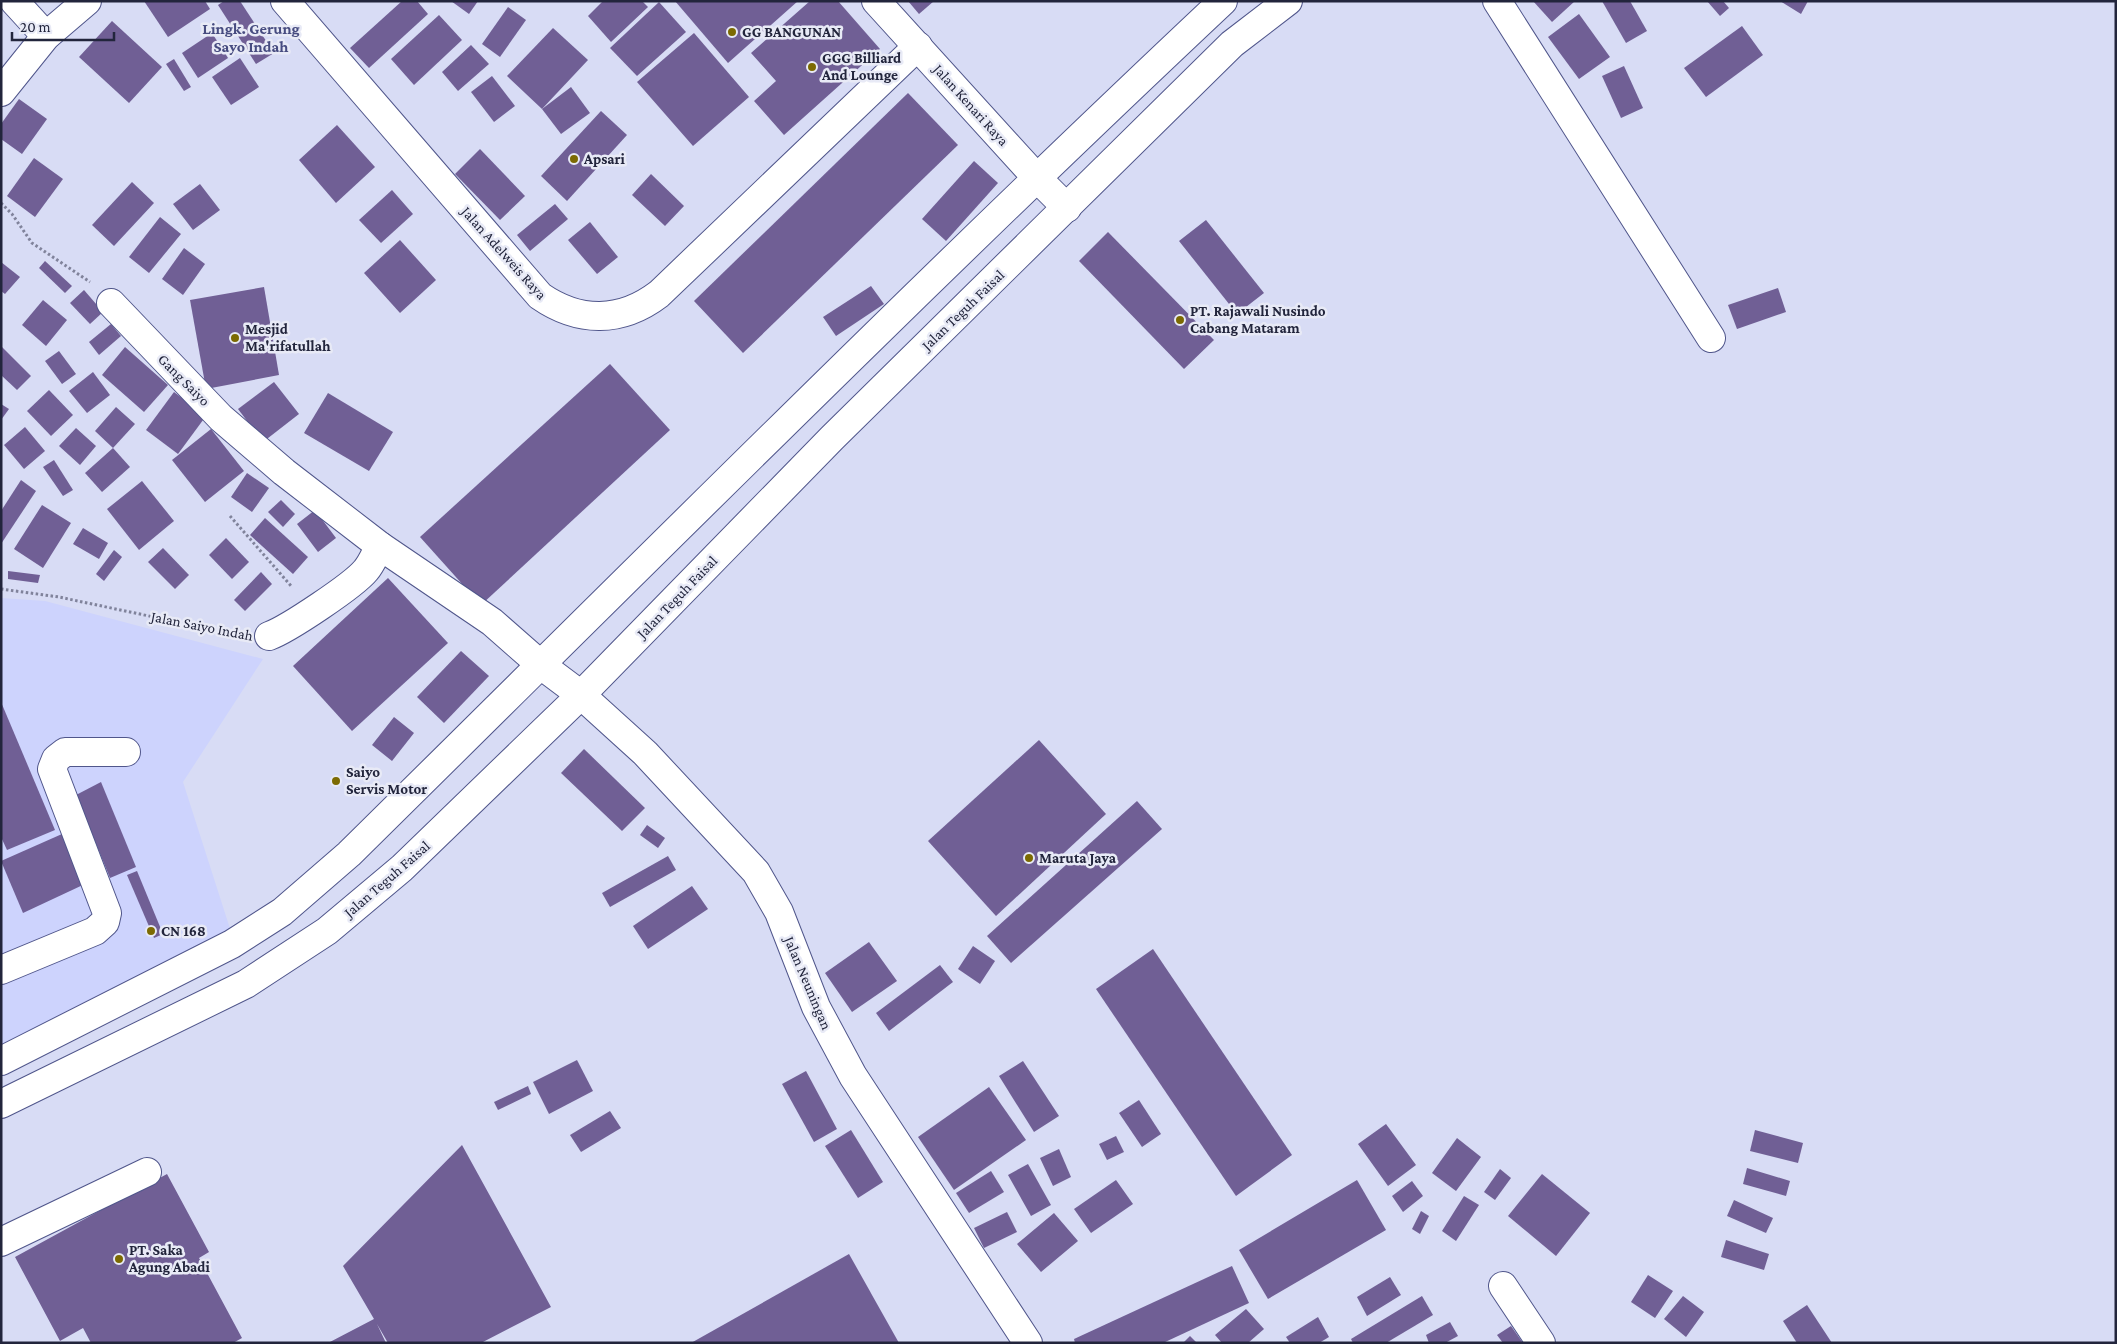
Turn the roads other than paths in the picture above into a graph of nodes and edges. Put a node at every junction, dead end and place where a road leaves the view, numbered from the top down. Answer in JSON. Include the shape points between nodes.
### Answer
{"nodes":[{"id":1,"x":14,"y":1,"type":"edge"},
{"id":2,"x":87,"y":1,"type":"edge"},
{"id":3,"x":285,"y":1,"type":"edge"},
{"id":4,"x":876,"y":1,"type":"edge"},
{"id":5,"x":1223,"y":1,"type":"edge"},
{"id":6,"x":1288,"y":1,"type":"edge"},
{"id":7,"x":1497,"y":1,"type":"edge"},
{"id":8,"x":46,"y":36,"type":"junction"},
{"id":9,"x":918,"y":46,"type":"junction"},
{"id":10,"x":1,"y":92,"type":"edge"},
{"id":11,"x":1036,"y":178,"type":"junction"},
{"id":12,"x":1068,"y":208,"type":"junction"},
{"id":13,"x":111,"y":303,"type":"road end"},
{"id":14,"x":903,"y":307,"type":"junction"},
{"id":15,"x":1711,"y":338,"type":"dead end"},
{"id":16,"x":932,"y":340,"type":"junction"},
{"id":17,"x":380,"y":546,"type":"junction"},
{"id":18,"x":269,"y":636,"type":"road end"},
{"id":19,"x":541,"y":665,"type":"junction"},
{"id":20,"x":581,"y":695,"type":"junction"},
{"id":21,"x":126,"y":752,"type":"dead end"},
{"id":22,"x":1,"y":970,"type":"edge"},
{"id":23,"x":1,"y":1061,"type":"edge"},
{"id":24,"x":1,"y":1104,"type":"edge"},
{"id":25,"x":148,"y":1172,"type":"dead end"},
{"id":26,"x":1,"y":1242,"type":"edge"},
{"id":27,"x":1502,"y":1286,"type":"dead end"},
{"id":28,"x":1028,"y":1343,"type":"edge"},
{"id":29,"x":1541,"y":1343,"type":"edge"}],
"edges":[{"from":1,"to":8,"type":"main road"},
{"from":2,"to":8,"type":"main road"},
{"from":3,"to":9,"type":"main road","name":"Jalan Adelweis Raya","via":[[540,296],[564,311],[592,317],[607,317],[635,309],[659,294]]},
{"from":4,"to":9,"type":"main road","name":"Jalan Kenari Raya"},
{"from":5,"to":11,"type":"main road"},
{"from":6,"to":12,"type":"main road","name":"Jalan Teguh Faisal","via":[[1232,44]]},
{"from":7,"to":15,"type":"main road"},
{"from":8,"to":10,"type":"main road"},
{"from":9,"to":11,"type":"main road","name":"Jalan Kenari Raya"},
{"from":11,"to":12,"type":"main road","name":"Jalan Kenari Raya"},
{"from":11,"to":14,"type":"main road"},
{"from":12,"to":16,"type":"main road","name":"Jalan Teguh Faisal"},
{"from":13,"to":17,"type":"main road","name":"Gang Saiyo","via":[[221,418],[284,472]]},
{"from":14,"to":16,"type":"main road"},
{"from":14,"to":19,"type":"main road"},
{"from":16,"to":20,"type":"main road","name":"Jalan Teguh Faisal"},
{"from":17,"to":18,"type":"main road","name":"Jalan Saiyo Indah","via":[[361,575],[285,629]]},
{"from":17,"to":19,"type":"main road","via":[[492,622]]},
{"from":19,"to":20,"type":"main road","name":"Jalan Neuningan"},
{"from":19,"to":23,"type":"main road","via":[[349,854],[282,912],[232,944]]},
{"from":20,"to":24,"type":"main road","name":"Jalan Teguh Faisal","via":[[402,868],[327,931],[246,984]]},
{"from":20,"to":28,"type":"main road","name":"Jalan Neuningan","via":[[644,753],[760,879],[779,912],[816,1007],[853,1076]]},
{"from":21,"to":22,"type":"main road","via":[[65,752],[56,758],[52,769],[107,913],[105,922],[95,931]]},
{"from":25,"to":26,"type":"main road"},
{"from":27,"to":29,"type":"main road"}]}
